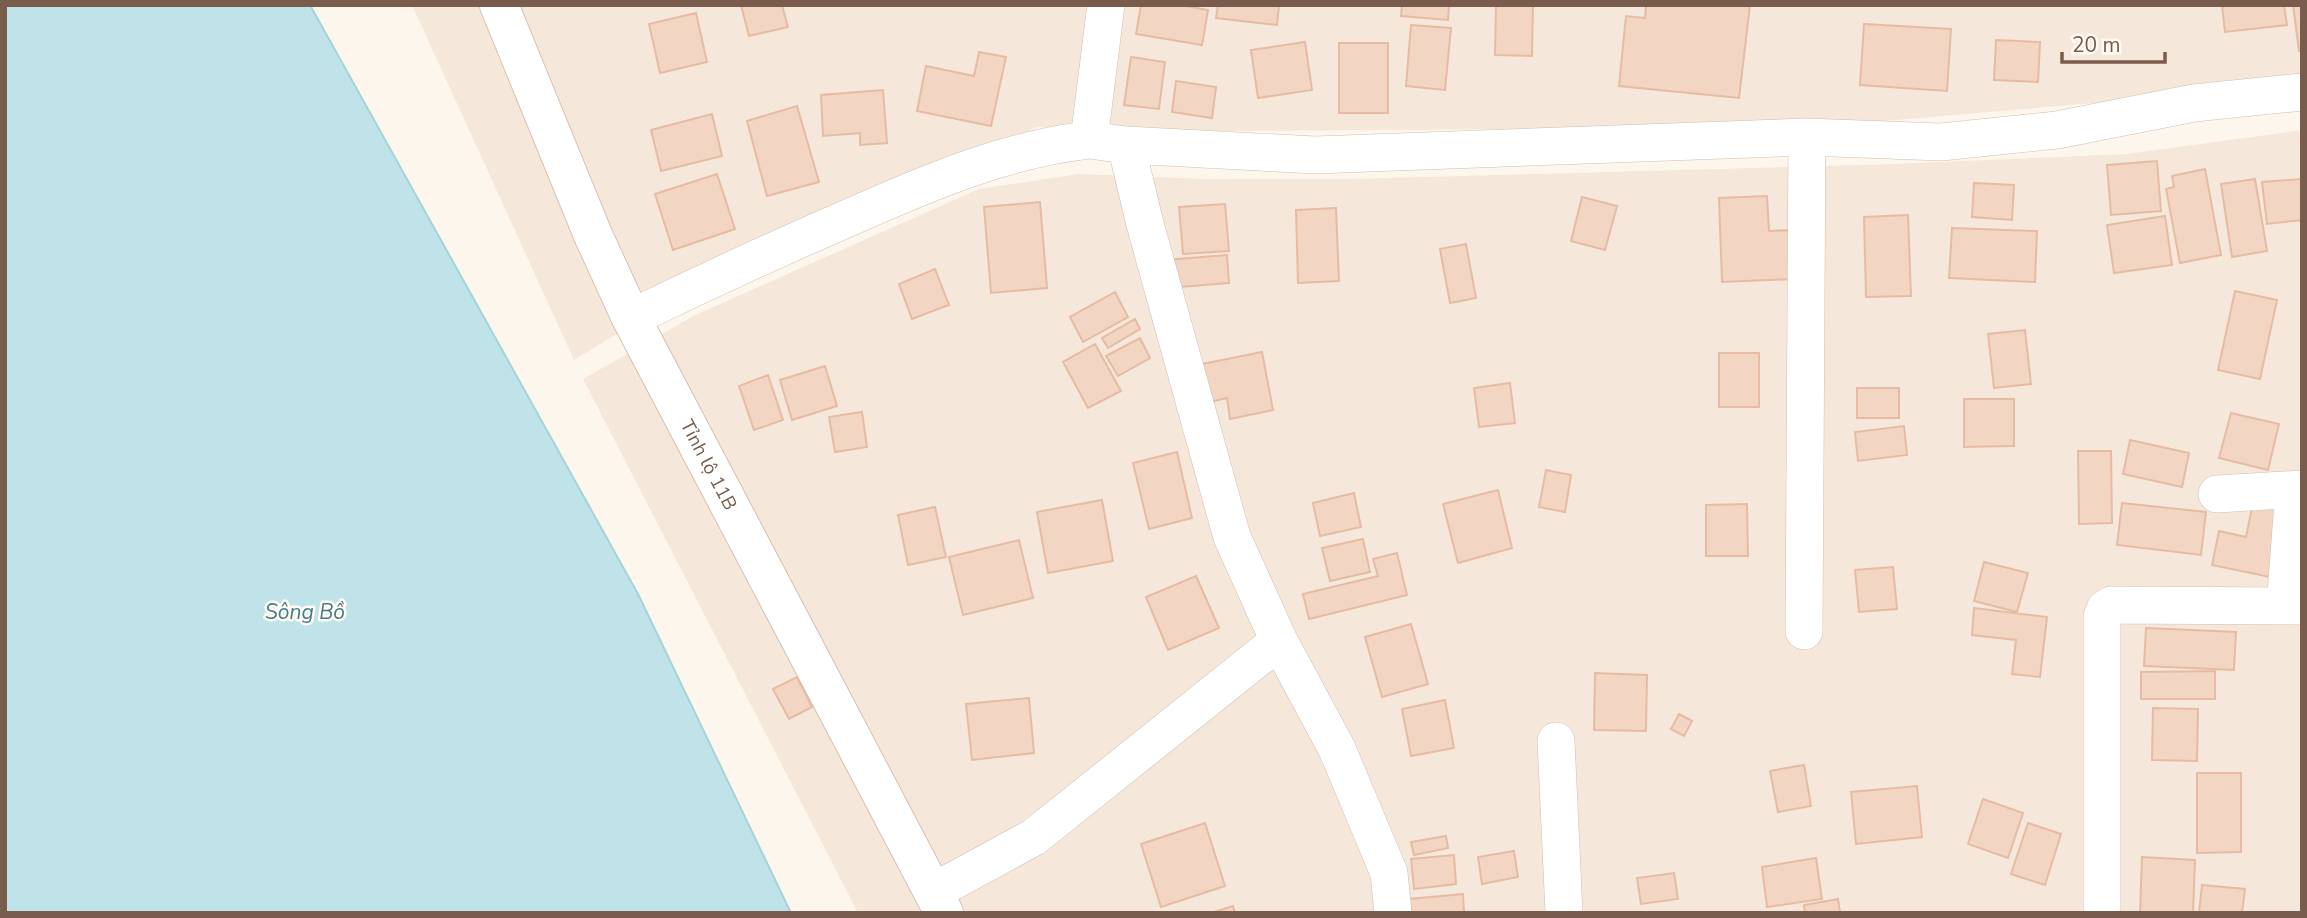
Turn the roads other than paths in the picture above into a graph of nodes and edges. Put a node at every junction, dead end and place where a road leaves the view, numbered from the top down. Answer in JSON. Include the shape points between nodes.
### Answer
{"nodes":[{"id":1,"x":499,"y":5,"type":"edge"},
{"id":2,"x":1106,"y":5,"type":"edge"},
{"id":3,"x":2302,"y":92,"type":"edge"},
{"id":4,"x":1807,"y":137,"type":"junction"},
{"id":5,"x":1089,"y":140,"type":"junction"},
{"id":6,"x":1126,"y":145,"type":"junction"},
{"id":7,"x":631,"y":318,"type":"junction"},
{"id":8,"x":2298,"y":489,"type":"edge"},
{"id":9,"x":2217,"y":494,"type":"dead end"},
{"id":10,"x":2294,"y":606,"type":"edge"},
{"id":11,"x":1804,"y":631,"type":"dead end"},
{"id":12,"x":1279,"y":641,"type":"junction"},
{"id":13,"x":1556,"y":741,"type":"dead end"},
{"id":14,"x":939,"y":902,"type":"edge"},
{"id":15,"x":1393,"y":913,"type":"edge"},
{"id":16,"x":1564,"y":913,"type":"edge"},
{"id":17,"x":2102,"y":913,"type":"edge"}],
"edges":[{"from":1,"to":7,"type":"main road","name":"Tỉnh lộ 11B"},
{"from":2,"to":5,"type":"street"},
{"from":3,"to":4,"type":"street","via":[[2194,103],[2057,130],[1941,142]]},
{"from":4,"to":6,"type":"street","via":[[1315,155]]},
{"from":4,"to":11,"type":"street"},
{"from":5,"to":6,"type":"street"},
{"from":5,"to":7,"type":"street","via":[[1052,144],[935,180]]},
{"from":6,"to":12,"type":"street","via":[[1233,537]]},
{"from":7,"to":14,"type":"main road","name":"Tỉnh lộ 11B"},
{"from":8,"to":9,"type":"street"},
{"from":8,"to":10,"type":"street"},
{"from":10,"to":17,"type":"street","via":[[2111,605],[2105,609]]},
{"from":12,"to":14,"type":"street","via":[[1034,837]]},
{"from":12,"to":15,"type":"street","via":[[1348,774],[1389,873]]},
{"from":13,"to":16,"type":"street"}]}
